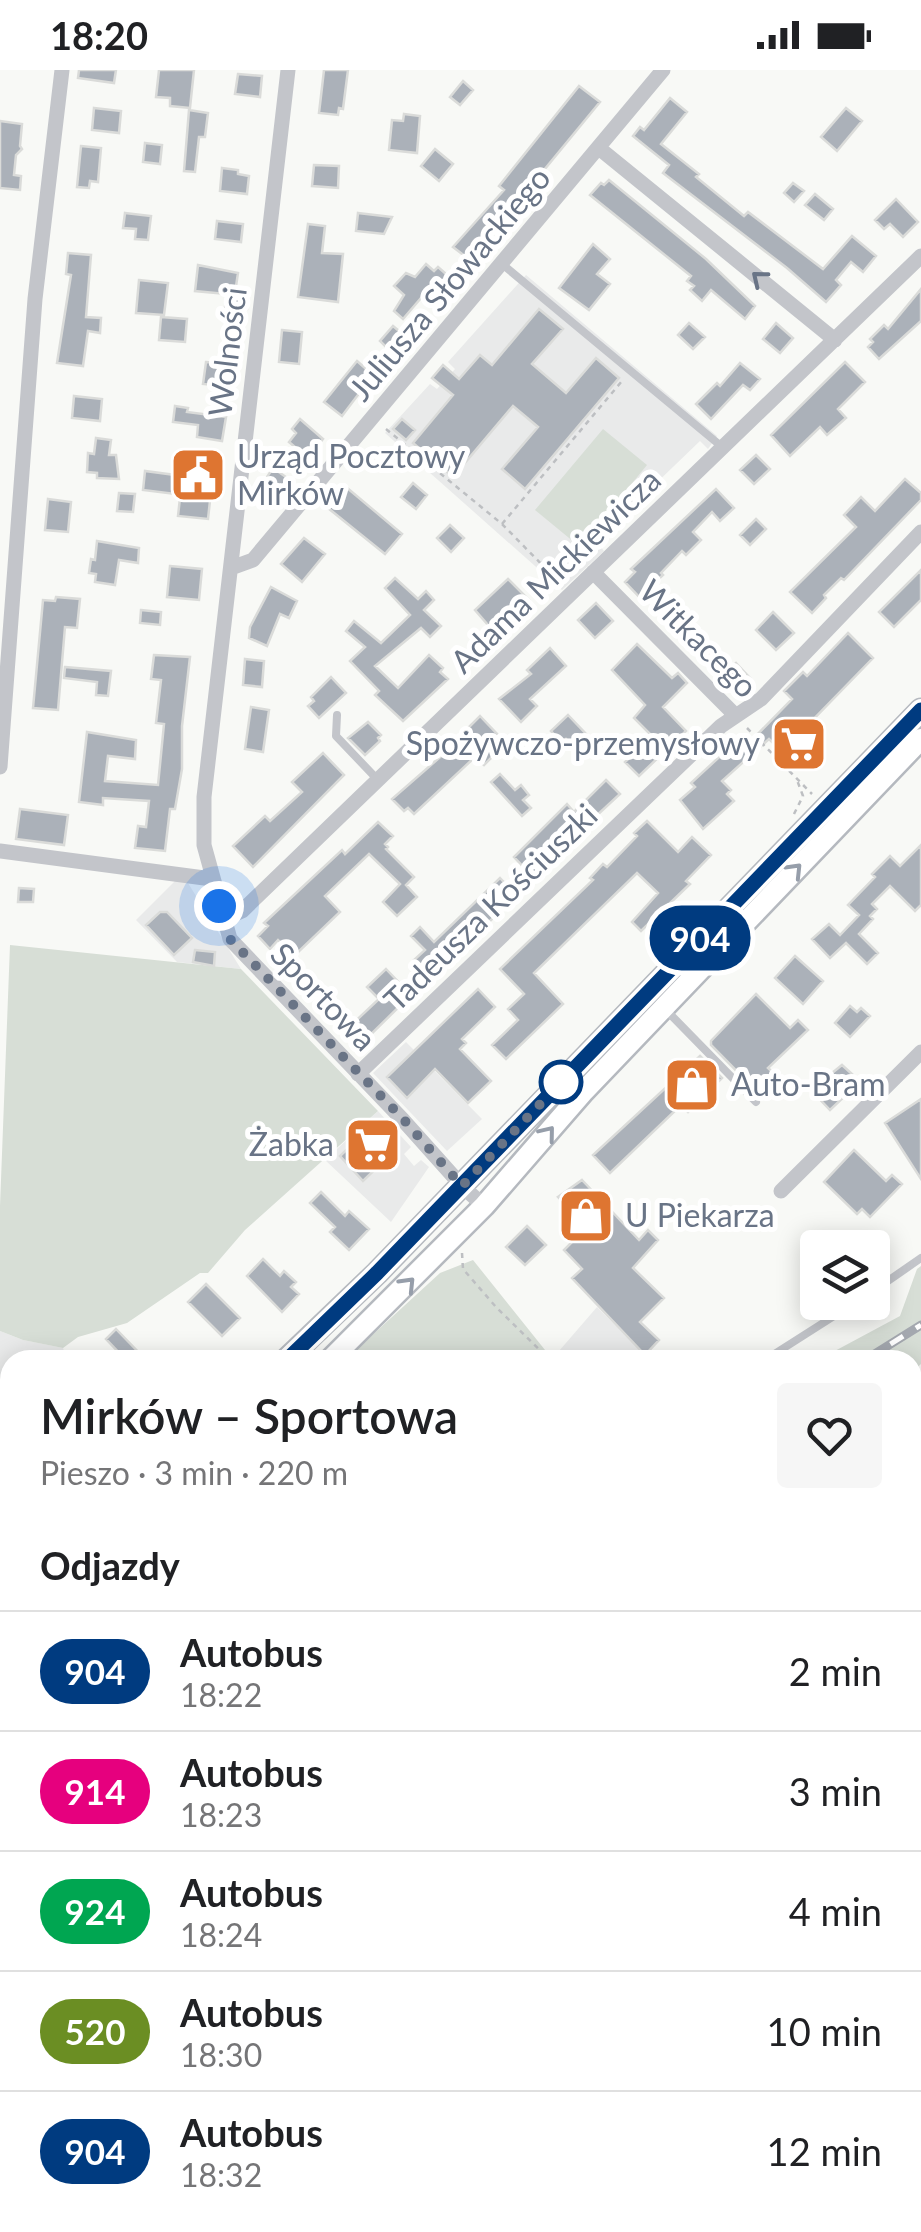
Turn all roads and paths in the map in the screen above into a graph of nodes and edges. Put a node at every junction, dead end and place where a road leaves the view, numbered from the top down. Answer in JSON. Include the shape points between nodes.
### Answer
{"nodes":[{"id":1,"x":62,"y":70,"type":"edge"},
{"id":2,"x":288,"y":70,"type":"edge"},
{"id":3,"x":663,"y":70,"type":"edge"},
{"id":4,"x":600,"y":149,"type":"junction"},
{"id":5,"x":921,"y":256,"type":"edge"},
{"id":6,"x":502,"y":264,"type":"junction"},
{"id":7,"x":835,"y":340,"type":"junction"},
{"id":8,"x":630,"y":372,"type":"junction"},
{"id":9,"x":374,"y":418,"type":"junction"},
{"id":10,"x":722,"y":448,"type":"junction"},
{"id":11,"x":502,"y":524,"type":"junction"},
{"id":12,"x":921,"y":532,"type":"edge"},
{"id":13,"x":232,"y":568,"type":"junction"},
{"id":14,"x":593,"y":572,"type":"junction"},
{"id":15,"x":571,"y":594,"type":"junction"},
{"id":16,"x":921,"y":710,"type":"edge"},
{"id":17,"x":336,"y":716,"type":"dead end"},
{"id":18,"x":736,"y":716,"type":"junction"},
{"id":19,"x":920,"y":743,"type":"edge"},
{"id":20,"x":0,"y":767,"type":"edge"},
{"id":21,"x":796,"y":778,"type":"junction"},
{"id":22,"x":379,"y":782,"type":"junction"},
{"id":23,"x":812,"y":794,"type":"dead end"},
{"id":24,"x":790,"y":820,"type":"dead end"},
{"id":25,"x":0,"y":851,"type":"edge"},
{"id":26,"x":212,"y":879,"type":"junction"},
{"id":27,"x":224,"y":919,"type":"junction"},
{"id":28,"x":663,"y":1008,"type":"junction"},
{"id":29,"x":921,"y":1052,"type":"edge"},
{"id":30,"x":358,"y":1074,"type":"junction"},
{"id":31,"x":756,"y":1102,"type":"dead end"},
{"id":32,"x":462,"y":1186,"type":"junction"},
{"id":33,"x":781,"y":1191,"type":"dead end"},
{"id":34,"x":484,"y":1206,"type":"junction"},
{"id":35,"x":464,"y":1242,"type":"dead end"},
{"id":36,"x":921,"y":1258,"type":"edge"},
{"id":37,"x":890,"y":1280,"type":"edge"},
{"id":38,"x":828,"y":1320,"type":"edge"},
{"id":39,"x":297,"y":1350,"type":"edge"},
{"id":40,"x":340,"y":1350,"type":"edge"},
{"id":41,"x":540,"y":1350,"type":"edge"},
{"id":42,"x":781,"y":1350,"type":"edge"}],
"edges":[{"from":1,"to":20,"type":"street","via":[[35,299]]},
{"from":2,"to":13,"type":"street","name":"Wolności"},
{"from":3,"to":4,"type":"street","name":"Juliusza Słowackiego"},
{"from":4,"to":6,"type":"street","name":"Juliusza Słowackiego"},
{"from":7,"to":4,"type":"street","one_way":true},
{"from":5,"to":7,"type":"street","name":"Adama Mickiewicza"},
{"from":6,"to":8,"type":"lane"},
{"from":6,"to":9,"type":"street","name":"Juliusza Słowackiego"},
{"from":7,"to":10,"type":"street","name":"Adama Mickiewicza"},
{"from":8,"to":10,"type":"lane"},
{"from":8,"to":11,"type":"path"},
{"from":9,"to":11,"type":"path"},
{"from":9,"to":13,"type":"street","name":"Juliusza Słowackiego","via":[[253,560]]},
{"from":10,"to":14,"type":"street","name":"Adama Mickiewicza"},
{"from":11,"to":15,"type":"path"},
{"from":12,"to":18,"type":"street","name":"Tadeusza Kościuszki","via":[[762,700]]},
{"from":13,"to":26,"type":"street","name":"Wolności","via":[[204,797]]},
{"from":14,"to":15,"type":"street","name":"Adama Mickiewicza"},
{"from":14,"to":18,"type":"street","name":"Witkacego"},
{"from":15,"to":22,"type":"street","name":"Adama Mickiewicza"},
{"from":16,"to":32,"type":"main road"},
{"from":17,"to":22,"type":"lane","via":[[336,736]]},
{"from":18,"to":21,"type":"path","name":"Witkacego"},
{"from":18,"to":30,"type":"street","name":"Tadeusza Kościuszki"},
{"from":28,"to":19,"type":"main road","one_way":true},
{"from":21,"to":23,"type":"path","name":"Witkacego"},
{"from":21,"to":24,"type":"path","via":[[803,796]]},
{"from":22,"to":27,"type":"street","name":"Adama Mickiewicza","via":[[242,911]]},
{"from":25,"to":26,"type":"street"},
{"from":26,"to":27,"type":"street","name":"Sportowa"},
{"from":27,"to":30,"type":"street","name":"Sportowa","via":[[230,939]]},
{"from":28,"to":31,"type":"lane"},
{"from":34,"to":28,"type":"main road","one_way":true},
{"from":29,"to":33,"type":"street"},
{"from":30,"to":32,"type":"street","name":"Sportowa"},
{"from":32,"to":34,"type":"street","name":"Sportowa"},
{"from":32,"to":39,"type":"main road"},
{"from":40,"to":34,"type":"main road","one_way":true},
{"from":35,"to":41,"type":"path","via":[[464,1269]]},
{"from":36,"to":37,"type":"lane"},
{"from":38,"to":42,"type":"lane"}]}
